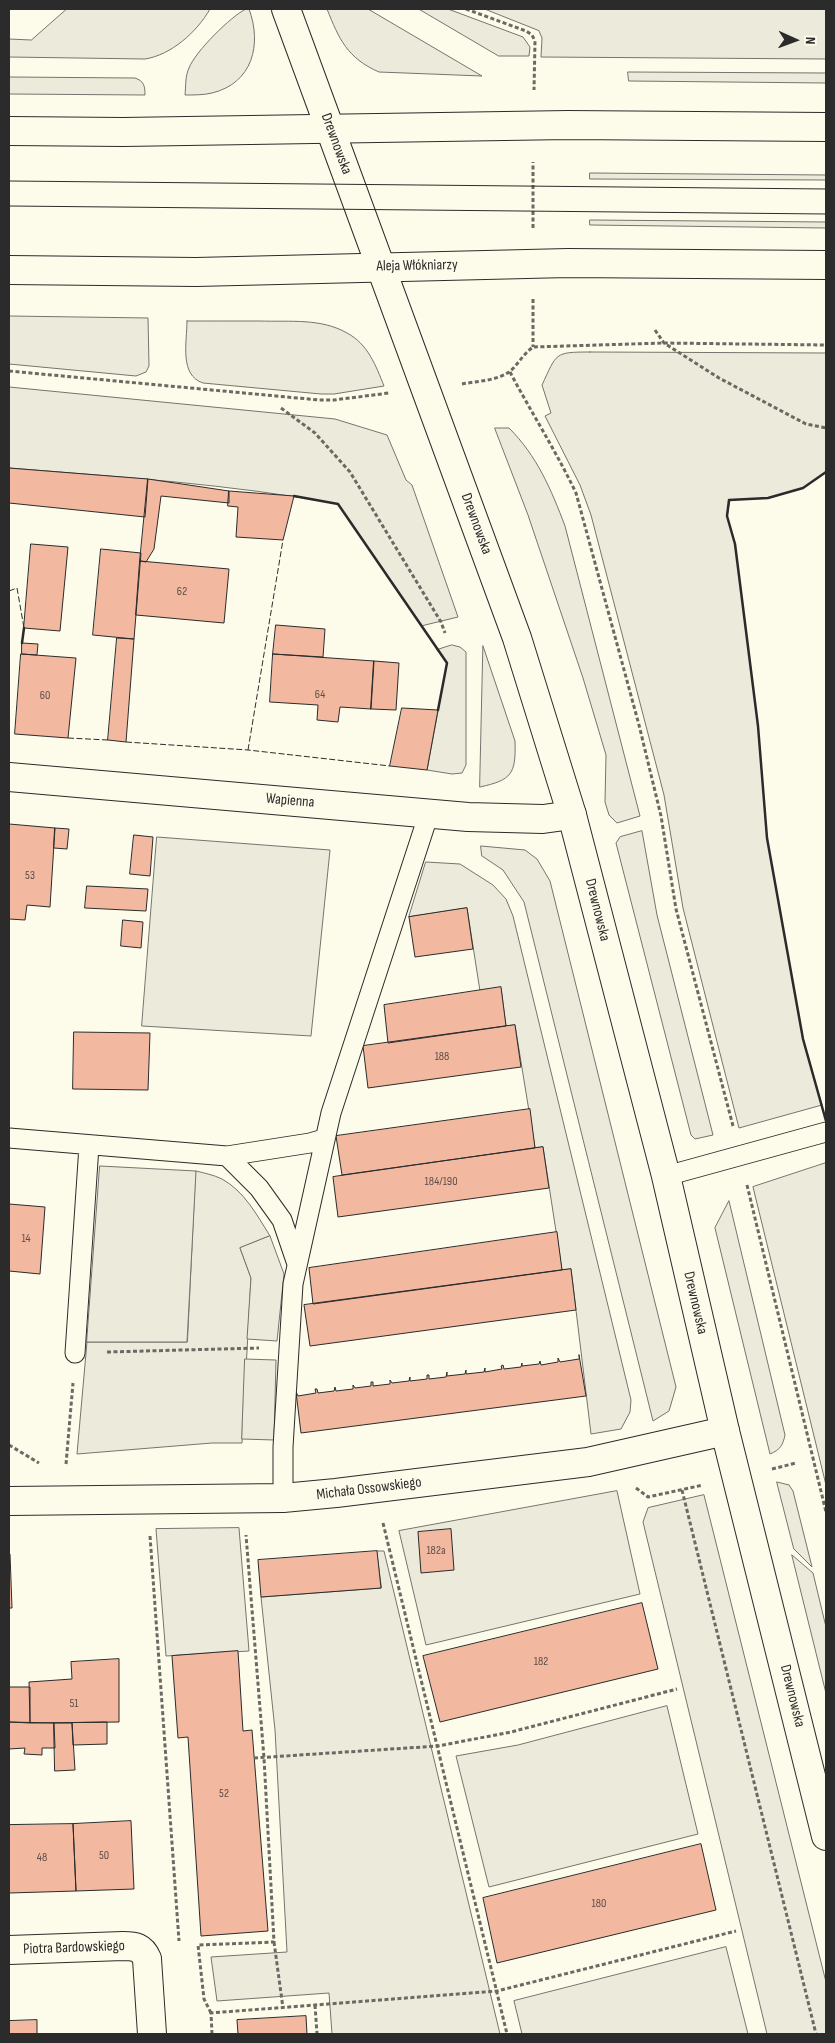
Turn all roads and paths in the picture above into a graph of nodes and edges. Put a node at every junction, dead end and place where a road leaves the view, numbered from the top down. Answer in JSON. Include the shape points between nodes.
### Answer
{"nodes":[{"id":1,"x":286,"y":9,"type":"edge"},
{"id":2,"x":466,"y":9,"type":"edge"},
{"id":3,"x":534,"y":80,"type":"dead end"},
{"id":4,"x":826,"y":127,"type":"edge"},
{"id":5,"x":330,"y":129,"type":"junction"},
{"id":6,"x":9,"y":131,"type":"edge"},
{"id":7,"x":533,"y":168,"type":"dead end"},
{"id":8,"x":533,"y":229,"type":"dead end"},
{"id":9,"x":826,"y":265,"type":"edge"},
{"id":10,"x":382,"y":267,"type":"junction"},
{"id":11,"x":9,"y":270,"type":"edge"},
{"id":12,"x":533,"y":321,"type":"dead end"},
{"id":13,"x":655,"y":330,"type":"dead end"},
{"id":14,"x":664,"y":343,"type":"junction"},
{"id":15,"x":826,"y":345,"type":"edge"},
{"id":16,"x":533,"y":347,"type":"junction"},
{"id":17,"x":9,"y":371,"type":"edge"},
{"id":18,"x":510,"y":372,"type":"junction"},
{"id":19,"x":484,"y":380,"type":"dead end"},
{"id":20,"x":391,"y":393,"type":"dead end"},
{"id":21,"x":281,"y":408,"type":"dead end"},
{"id":22,"x":826,"y":428,"type":"edge"},
{"id":23,"x":445,"y":633,"type":"dead end"},
{"id":24,"x":9,"y":777,"type":"edge"},
{"id":25,"x":429,"y":813,"type":"junction"},
{"id":26,"x":572,"y":815,"type":"junction"},
{"id":27,"x":826,"y":1132,"type":"edge"},
{"id":28,"x":9,"y":1138,"type":"edge"},
{"id":29,"x":324,"y":1138,"type":"junction"},
{"id":30,"x":89,"y":1146,"type":"junction"},
{"id":31,"x":227,"y":1156,"type":"junction"},
{"id":32,"x":740,"y":1156,"type":"junction"},
{"id":33,"x":666,"y":1176,"type":"junction"},
{"id":34,"x":297,"y":1265,"type":"junction"},
{"id":35,"x":289,"y":1348,"type":"junction"},
{"id":36,"x":75,"y":1353,"type":"joint"},
{"id":37,"x":725,"y":1431,"type":"junction"},
{"id":38,"x":9,"y":1445,"type":"edge"},
{"id":39,"x":39,"y":1463,"type":"dead end"},
{"id":40,"x":682,"y":1490,"type":"dead end"},
{"id":41,"x":283,"y":1498,"type":"junction"},
{"id":42,"x":9,"y":1501,"type":"edge"},
{"id":43,"x":826,"y":1512,"type":"edge"},
{"id":44,"x":381,"y":1518,"type":"dead end"},
{"id":45,"x":246,"y":1532,"type":"dead end"},
{"id":46,"x":150,"y":1533,"type":"dead end"},
{"id":47,"x":677,"y":1689,"type":"dead end"},
{"id":48,"x":438,"y":1746,"type":"junction"},
{"id":49,"x":254,"y":1758,"type":"dead end"},
{"id":50,"x":264,"y":1758,"type":"junction"},
{"id":51,"x":826,"y":1836,"type":"edge"},
{"id":52,"x":736,"y":1931,"type":"dead end"},
{"id":53,"x":274,"y":1942,"type":"junction"},
{"id":54,"x":9,"y":1950,"type":"edge"},
{"id":55,"x":147,"y":1963,"type":"junction"},
{"id":56,"x":497,"y":1992,"type":"junction"},
{"id":57,"x":315,"y":2005,"type":"junction"},
{"id":58,"x":283,"y":2008,"type":"junction"},
{"id":59,"x":211,"y":2013,"type":"junction"},
{"id":60,"x":152,"y":2034,"type":"edge"},
{"id":61,"x":212,"y":2034,"type":"edge"},
{"id":62,"x":317,"y":2034,"type":"edge"},
{"id":63,"x":507,"y":2034,"type":"edge"},
{"id":64,"x":816,"y":2034,"type":"edge"}],
"edges":[{"from":1,"to":5,"type":"main road","name":"Drewnowska"},
{"from":2,"to":3,"type":"path","via":[[532,35],[535,41]]},
{"from":4,"to":5,"type":"main road","via":[[568,125]]},
{"from":5,"to":6,"type":"main road"},
{"from":5,"to":10,"type":"main road","name":"Drewnowska"},
{"from":7,"to":8,"type":"path"},
{"from":9,"to":10,"type":"main road","name":"Aleja Włókniarzy","via":[[583,262]]},
{"from":10,"to":11,"type":"main road","name":"Aleja Włókniarzy","via":[[187,272]]},
{"from":10,"to":26,"type":"main road","name":"Drewnowska","via":[[517,638]]},
{"from":12,"to":16,"type":"path"},
{"from":13,"to":14,"type":"path"},
{"from":14,"to":15,"type":"path"},
{"from":14,"to":16,"type":"path"},
{"from":14,"to":22,"type":"path","via":[[768,405],[806,424]]},
{"from":16,"to":18,"type":"path","via":[[524,353]]},
{"from":17,"to":20,"type":"path","via":[[319,400]]},
{"from":18,"to":19,"type":"path"},
{"from":18,"to":32,"type":"path","via":[[576,493],[639,725],[662,824],[676,909]]},
{"from":21,"to":23,"type":"path","via":[[315,433],[350,472]]},
{"from":24,"to":25,"type":"main road","name":"Wapienna"},
{"from":25,"to":26,"type":"main road","name":"Wapienna","via":[[519,819]]},
{"from":25,"to":29,"type":"lane"},
{"from":26,"to":33,"type":"main road","name":"Drewnowska"},
{"from":27,"to":32,"type":"lane"},
{"from":28,"to":30,"type":"lane"},
{"from":29,"to":31,"type":"lane"},
{"from":29,"to":34,"type":"lane"},
{"from":30,"to":31,"type":"lane"},
{"from":30,"to":36,"type":"lane"},
{"from":31,"to":34,"type":"lane","via":[[259,1188],[282,1220]]},
{"from":32,"to":33,"type":"lane"},
{"from":32,"to":43,"type":"path"},
{"from":33,"to":37,"type":"main road","name":"Drewnowska"},
{"from":34,"to":35,"type":"lane"},
{"from":35,"to":36,"type":"path"},
{"from":35,"to":41,"type":"lane"},
{"from":37,"to":41,"type":"main road","name":"Michała Ossowskiego","via":[[588,1462]]},
{"from":37,"to":51,"type":"main road","name":"Drewnowska"},
{"from":38,"to":39,"type":"path"},
{"from":40,"to":64,"type":"path"},
{"from":41,"to":42,"type":"main road","name":"Michała Ossowskiego"},
{"from":44,"to":48,"type":"path"},
{"from":45,"to":50,"type":"path"},
{"from":46,"to":55,"type":"path","via":[[180,1940]]},
{"from":47,"to":48,"type":"path","via":[[511,1732]]},
{"from":48,"to":50,"type":"path"},
{"from":48,"to":56,"type":"path"},
{"from":49,"to":50,"type":"path"},
{"from":50,"to":53,"type":"path"},
{"from":52,"to":56,"type":"path"},
{"from":53,"to":58,"type":"path"},
{"from":53,"to":59,"type":"path","via":[[198,1945],[204,1999]]},
{"from":54,"to":55,"type":"main road","name":"Piotra Bardowskiego","via":[[134,1946],[143,1950]]},
{"from":55,"to":60,"type":"main road"},
{"from":56,"to":57,"type":"path"},
{"from":56,"to":63,"type":"path"},
{"from":57,"to":58,"type":"path"},
{"from":57,"to":62,"type":"path"},
{"from":58,"to":59,"type":"path"},
{"from":59,"to":61,"type":"path"}]}
